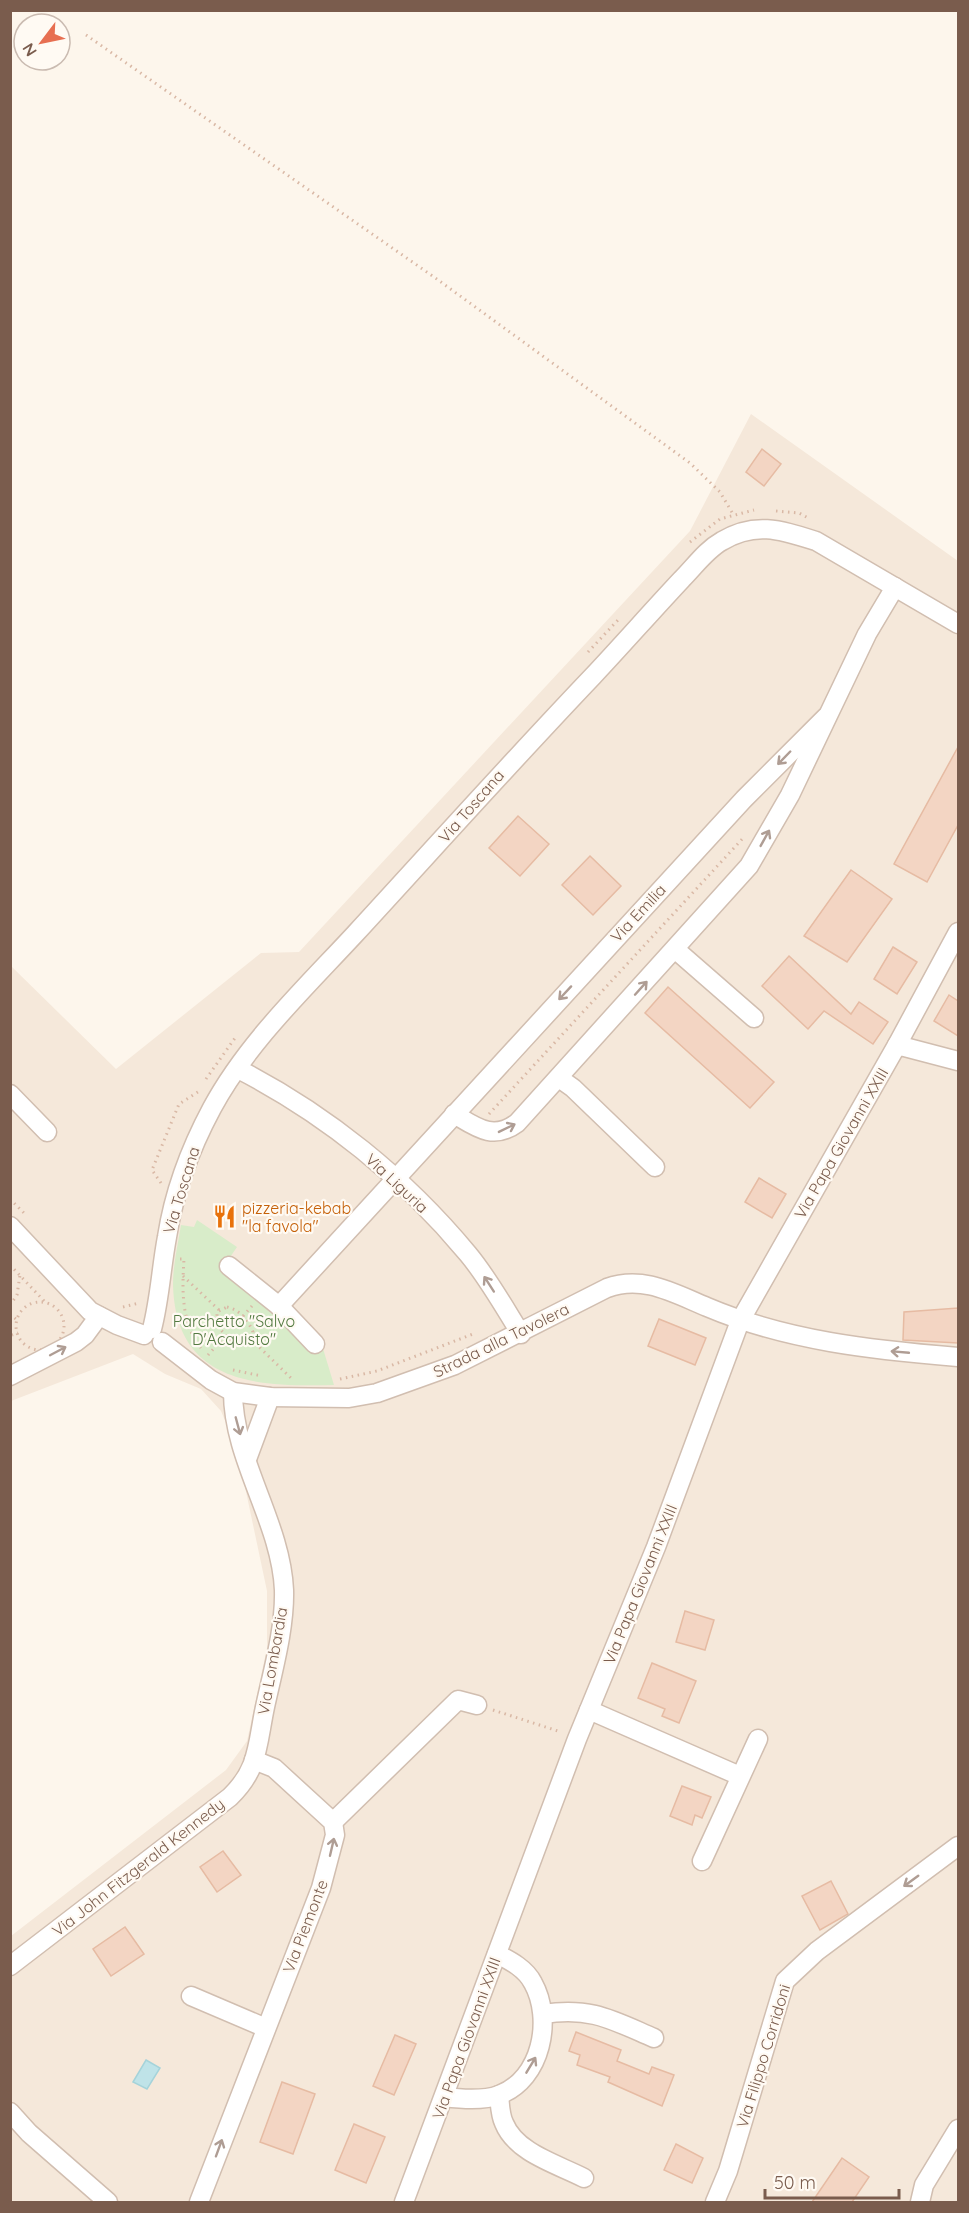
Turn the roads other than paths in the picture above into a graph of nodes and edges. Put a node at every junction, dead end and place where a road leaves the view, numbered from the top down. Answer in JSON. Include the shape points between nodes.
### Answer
{"nodes":[{"id":1,"x":895,"y":587,"type":"junction"},
{"id":2,"x":958,"y":624,"type":"edge"},
{"id":3,"x":826,"y":717,"type":"junction"},
{"id":4,"x":958,"y":932,"type":"edge"},
{"id":5,"x":676,"y":950,"type":"junction"},
{"id":6,"x":754,"y":1018,"type":"dead end"},
{"id":7,"x":897,"y":1045,"type":"junction"},
{"id":8,"x":958,"y":1061,"type":"edge"},
{"id":9,"x":238,"y":1069,"type":"junction"},
{"id":10,"x":559,"y":1078,"type":"junction"},
{"id":11,"x":10,"y":1094,"type":"edge"},
{"id":12,"x":454,"y":1113,"type":"junction"},
{"id":13,"x":47,"y":1132,"type":"dead end"},
{"id":14,"x":655,"y":1167,"type":"dead end"},
{"id":15,"x":395,"y":1177,"type":"junction"},
{"id":16,"x":10,"y":1226,"type":"edge"},
{"id":17,"x":229,"y":1266,"type":"dead end"},
{"id":18,"x":279,"y":1306,"type":"junction"},
{"id":19,"x":99,"y":1316,"type":"junction"},
{"id":20,"x":740,"y":1321,"type":"junction"},
{"id":21,"x":521,"y":1334,"type":"junction"},
{"id":22,"x":153,"y":1335,"type":"junction"},
{"id":23,"x":315,"y":1344,"type":"dead end"},
{"id":24,"x":958,"y":1357,"type":"edge"},
{"id":25,"x":13,"y":1370,"type":"edge"},
{"id":26,"x":234,"y":1392,"type":"junction"},
{"id":27,"x":270,"y":1397,"type":"junction"},
{"id":28,"x":247,"y":1459,"type":"junction"},
{"id":29,"x":477,"y":1705,"type":"road end"},
{"id":30,"x":589,"y":1710,"type":"junction"},
{"id":31,"x":758,"y":1739,"type":"dead end"},
{"id":32,"x":254,"y":1760,"type":"junction"},
{"id":33,"x":740,"y":1776,"type":"junction"},
{"id":34,"x":333,"y":1822,"type":"junction"},
{"id":35,"x":958,"y":1846,"type":"edge"},
{"id":36,"x":702,"y":1861,"type":"dead end"},
{"id":37,"x":497,"y":1954,"type":"junction"},
{"id":38,"x":10,"y":1966,"type":"edge"},
{"id":39,"x":191,"y":1996,"type":"dead end"},
{"id":40,"x":543,"y":2014,"type":"junction"},
{"id":41,"x":266,"y":2028,"type":"junction"},
{"id":42,"x":654,"y":2038,"type":"dead end"},
{"id":43,"x":499,"y":2095,"type":"junction"},
{"id":44,"x":444,"y":2097,"type":"junction"},
{"id":45,"x":10,"y":2112,"type":"edge"},
{"id":46,"x":958,"y":2129,"type":"edge"},
{"id":47,"x":584,"y":2178,"type":"dead end"},
{"id":48,"x":108,"y":2202,"type":"edge"},
{"id":49,"x":199,"y":2202,"type":"edge"},
{"id":50,"x":404,"y":2202,"type":"edge"},
{"id":51,"x":715,"y":2202,"type":"edge"},
{"id":52,"x":920,"y":2202,"type":"edge"}],
"edges":[{"from":1,"to":2,"type":"street","name":"Via Toscana"},
{"from":1,"to":3,"type":"street","name":"Via Emilia"},
{"from":1,"to":9,"type":"street","name":"Via Toscana","via":[[816,541],[770,528],[743,531],[711,548],[514,758],[311,982]]},
{"from":5,"to":3,"type":"street","name":"Via Emilia","one_way":true,"via":[[749,866],[790,795]]},
{"from":3,"to":12,"type":"street","name":"Via Emilia","one_way":true,"via":[[744,799]]},
{"from":4,"to":7,"type":"street","name":"Via Papa Giovanni XXIII"},
{"from":5,"to":6,"type":"street"},
{"from":10,"to":5,"type":"street","name":"Via Emilia","one_way":true},
{"from":7,"to":8,"type":"street"},
{"from":7,"to":20,"type":"street","name":"Via Papa Giovanni XXIII"},
{"from":9,"to":15,"type":"street","name":"Via Liguria","via":[[330,1125]]},
{"from":9,"to":22,"type":"street","name":"Via Toscana","via":[[192,1147],[178,1190],[166,1240]]},
{"from":12,"to":10,"type":"street","name":"Via Emilia","one_way":true,"via":[[483,1129],[507,1131]]},
{"from":10,"to":14,"type":"street"},
{"from":11,"to":13,"type":"street"},
{"from":12,"to":15,"type":"street","name":"Via Emilia"},
{"from":15,"to":18,"type":"street","name":"Via Emilia"},
{"from":21,"to":15,"type":"street","name":"Via Liguria","one_way":true,"via":[[468,1255]]},
{"from":16,"to":19,"type":"street","name":"Strada alla Tavolera"},
{"from":17,"to":18,"type":"street"},
{"from":18,"to":23,"type":"street"},
{"from":19,"to":22,"type":"street","name":"Strada alla Tavolera"},
{"from":25,"to":19,"type":"street","one_way":true,"via":[[76,1342]]},
{"from":20,"to":21,"type":"street","name":"Strada alla Tavolera","via":[[653,1284],[621,1282]]},
{"from":24,"to":20,"type":"street","name":"Strada alla Tavolera","one_way":true,"via":[[876,1350]]},
{"from":20,"to":30,"type":"street","name":"Via Papa Giovanni XXIII","via":[[656,1547]]},
{"from":21,"to":27,"type":"street","name":"Strada alla Tavolera","via":[[455,1365],[377,1393],[328,1399]]},
{"from":22,"to":26,"type":"street","name":"Strada alla Tavolera","via":[[211,1380]]},
{"from":26,"to":27,"type":"street","name":"Strada alla Tavolera"},
{"from":26,"to":28,"type":"street","name":"Via Lombardia","one_way":true,"via":[[233,1408]]},
{"from":27,"to":28,"type":"street"},
{"from":28,"to":32,"type":"street","name":"Via Lombardia","via":[[271,1531],[284,1590]]},
{"from":29,"to":34,"type":"street","via":[[458,1700]]},
{"from":30,"to":33,"type":"street"},
{"from":30,"to":37,"type":"street","name":"Via Papa Giovanni XXIII"},
{"from":31,"to":33,"type":"street"},
{"from":32,"to":34,"type":"street","via":[[274,1768]]},
{"from":32,"to":38,"type":"street","name":"Via John Fitzgerald Kennedy","via":[[252,1770],[230,1797]]},
{"from":33,"to":36,"type":"street"},
{"from":41,"to":34,"type":"street","name":"Via Piemonte","one_way":true,"via":[[321,1888],[334,1835]]},
{"from":35,"to":51,"type":"street","name":"Via Filippo Corridoni","one_way":true,"via":[[817,1951],[785,1981],[728,2171]]},
{"from":37,"to":40,"type":"street","via":[[526,1973]]},
{"from":37,"to":44,"type":"street","name":"Via Papa Giovanni XXIII"},
{"from":39,"to":41,"type":"street"},
{"from":40,"to":42,"type":"street","via":[[574,2010],[607,2017]]},
{"from":43,"to":40,"type":"street","one_way":true,"via":[[516,2085],[529,2070],[541,2043]]},
{"from":49,"to":41,"type":"street","name":"Via Piemonte","one_way":true},
{"from":43,"to":44,"type":"street"},
{"from":43,"to":47,"type":"street","via":[[502,2120],[519,2145]]},
{"from":44,"to":50,"type":"street","name":"Via Papa Giovanni XXIII"},
{"from":45,"to":48,"type":"street"},
{"from":46,"to":52,"type":"street","via":[[924,2185]]}]}
